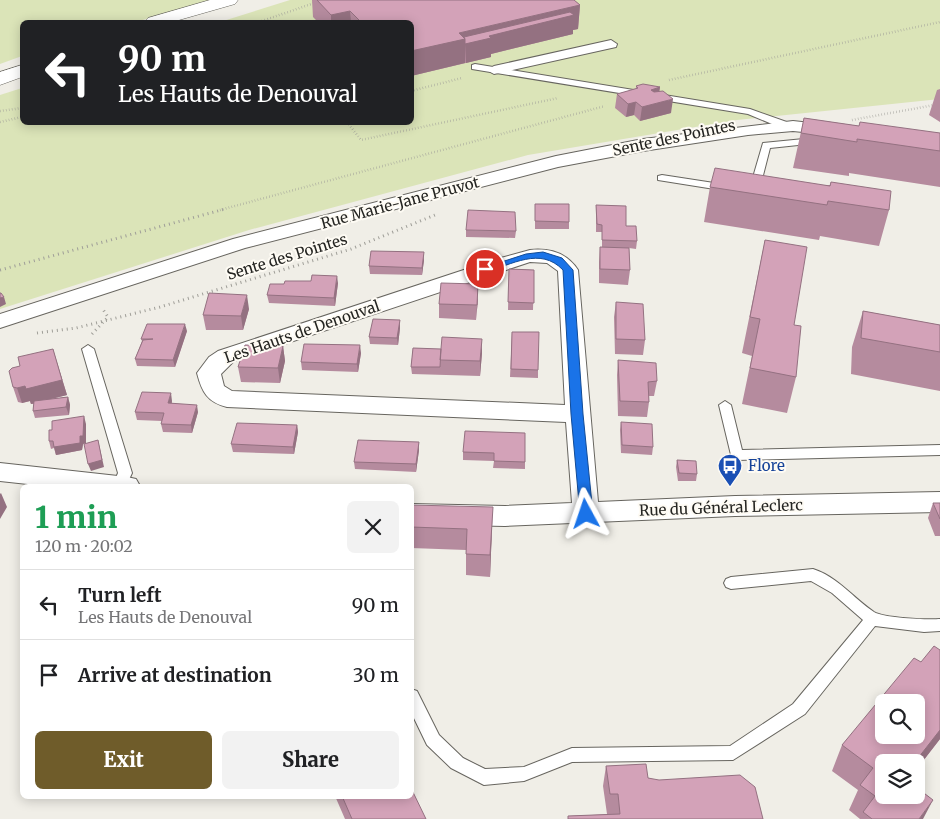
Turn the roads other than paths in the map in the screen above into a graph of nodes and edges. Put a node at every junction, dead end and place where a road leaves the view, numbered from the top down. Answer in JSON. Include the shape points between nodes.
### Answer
{"nodes":[{"id":1,"x":229,"y":0,"type":"edge"},
{"id":2,"x":249,"y":0,"type":"edge"},
{"id":3,"x":161,"y":20,"type":"edge"},
{"id":4,"x":181,"y":20,"type":"edge"},
{"id":5,"x":611,"y":44,"type":"dead end"},
{"id":6,"x":20,"y":65,"type":"edge"},
{"id":7,"x":475,"y":67,"type":"dead end"},
{"id":8,"x":494,"y":70,"type":"junction"},
{"id":9,"x":0,"y":72,"type":"edge"},
{"id":10,"x":20,"y":72,"type":"edge"},
{"id":11,"x":0,"y":79,"type":"edge"},
{"id":12,"x":801,"y":126,"type":"junction"},
{"id":13,"x":851,"y":127,"type":"edge"},
{"id":14,"x":837,"y":141,"type":"edge"},
{"id":15,"x":662,"y":178,"type":"dead end"},
{"id":16,"x":0,"y":321,"type":"edge"},
{"id":17,"x":88,"y":349,"type":"road end"},
{"id":18,"x":725,"y":405,"type":"dead end"},
{"id":19,"x":577,"y":414,"type":"junction"},
{"id":20,"x":940,"y":450,"type":"edge"},
{"id":21,"x":0,"y":472,"type":"edge"},
{"id":22,"x":105,"y":484,"type":"edge"},
{"id":23,"x":123,"y":484,"type":"edge"},
{"id":24,"x":940,"y":502,"type":"edge"},
{"id":25,"x":414,"y":514,"type":"edge"},
{"id":26,"x":586,"y":514,"type":"junction"},
{"id":27,"x":732,"y":583,"type":"dead end"},
{"id":28,"x":872,"y":620,"type":"junction"},
{"id":29,"x":940,"y":625,"type":"edge"},
{"id":30,"x":414,"y":702,"type":"edge"}],
"edges":[{"from":1,"to":3,"type":"main road"},
{"from":2,"to":4,"type":"main road"},
{"from":5,"to":8,"type":"street"},
{"from":6,"to":9,"type":"main road"},
{"from":7,"to":8,"type":"lane"},
{"from":8,"to":12,"type":"lane","via":[[750,112],[775,122]]},
{"from":10,"to":11,"type":"main road"},
{"from":12,"to":13,"type":"street","name":"Rue Marie-Jane Pruvot"},
{"from":12,"to":16,"type":"street","name":"Rue Marie-Jane Pruvot","via":[[682,138],[556,162],[294,232],[240,243]]},
{"from":14,"to":15,"type":"lane","via":[[766,145],[754,191]]},
{"from":17,"to":23,"type":"lane","via":[[126,473]]},
{"from":18,"to":20,"type":"lane","via":[[738,455]]},
{"from":19,"to":19,"type":"street","name":"Les Hauts de Denouval","via":[[568,270],[559,260],[543,255],[504,263],[226,356],[209,373],[213,390],[227,399]]},
{"from":19,"to":26,"type":"street","name":"Les Hauts de Denouval"},
{"from":21,"to":22,"type":"street"},
{"from":24,"to":26,"type":"street","name":"Rue du Général Leclerc","via":[[735,506]]},
{"from":25,"to":26,"type":"street","name":"Rue du Général Leclerc"},
{"from":27,"to":28,"type":"lane","via":[[812,575],[837,588]]},
{"from":28,"to":29,"type":"lane"},
{"from":28,"to":30,"type":"lane","via":[[799,708],[732,753],[572,755],[524,774],[484,777],[457,763],[434,740]]}]}
